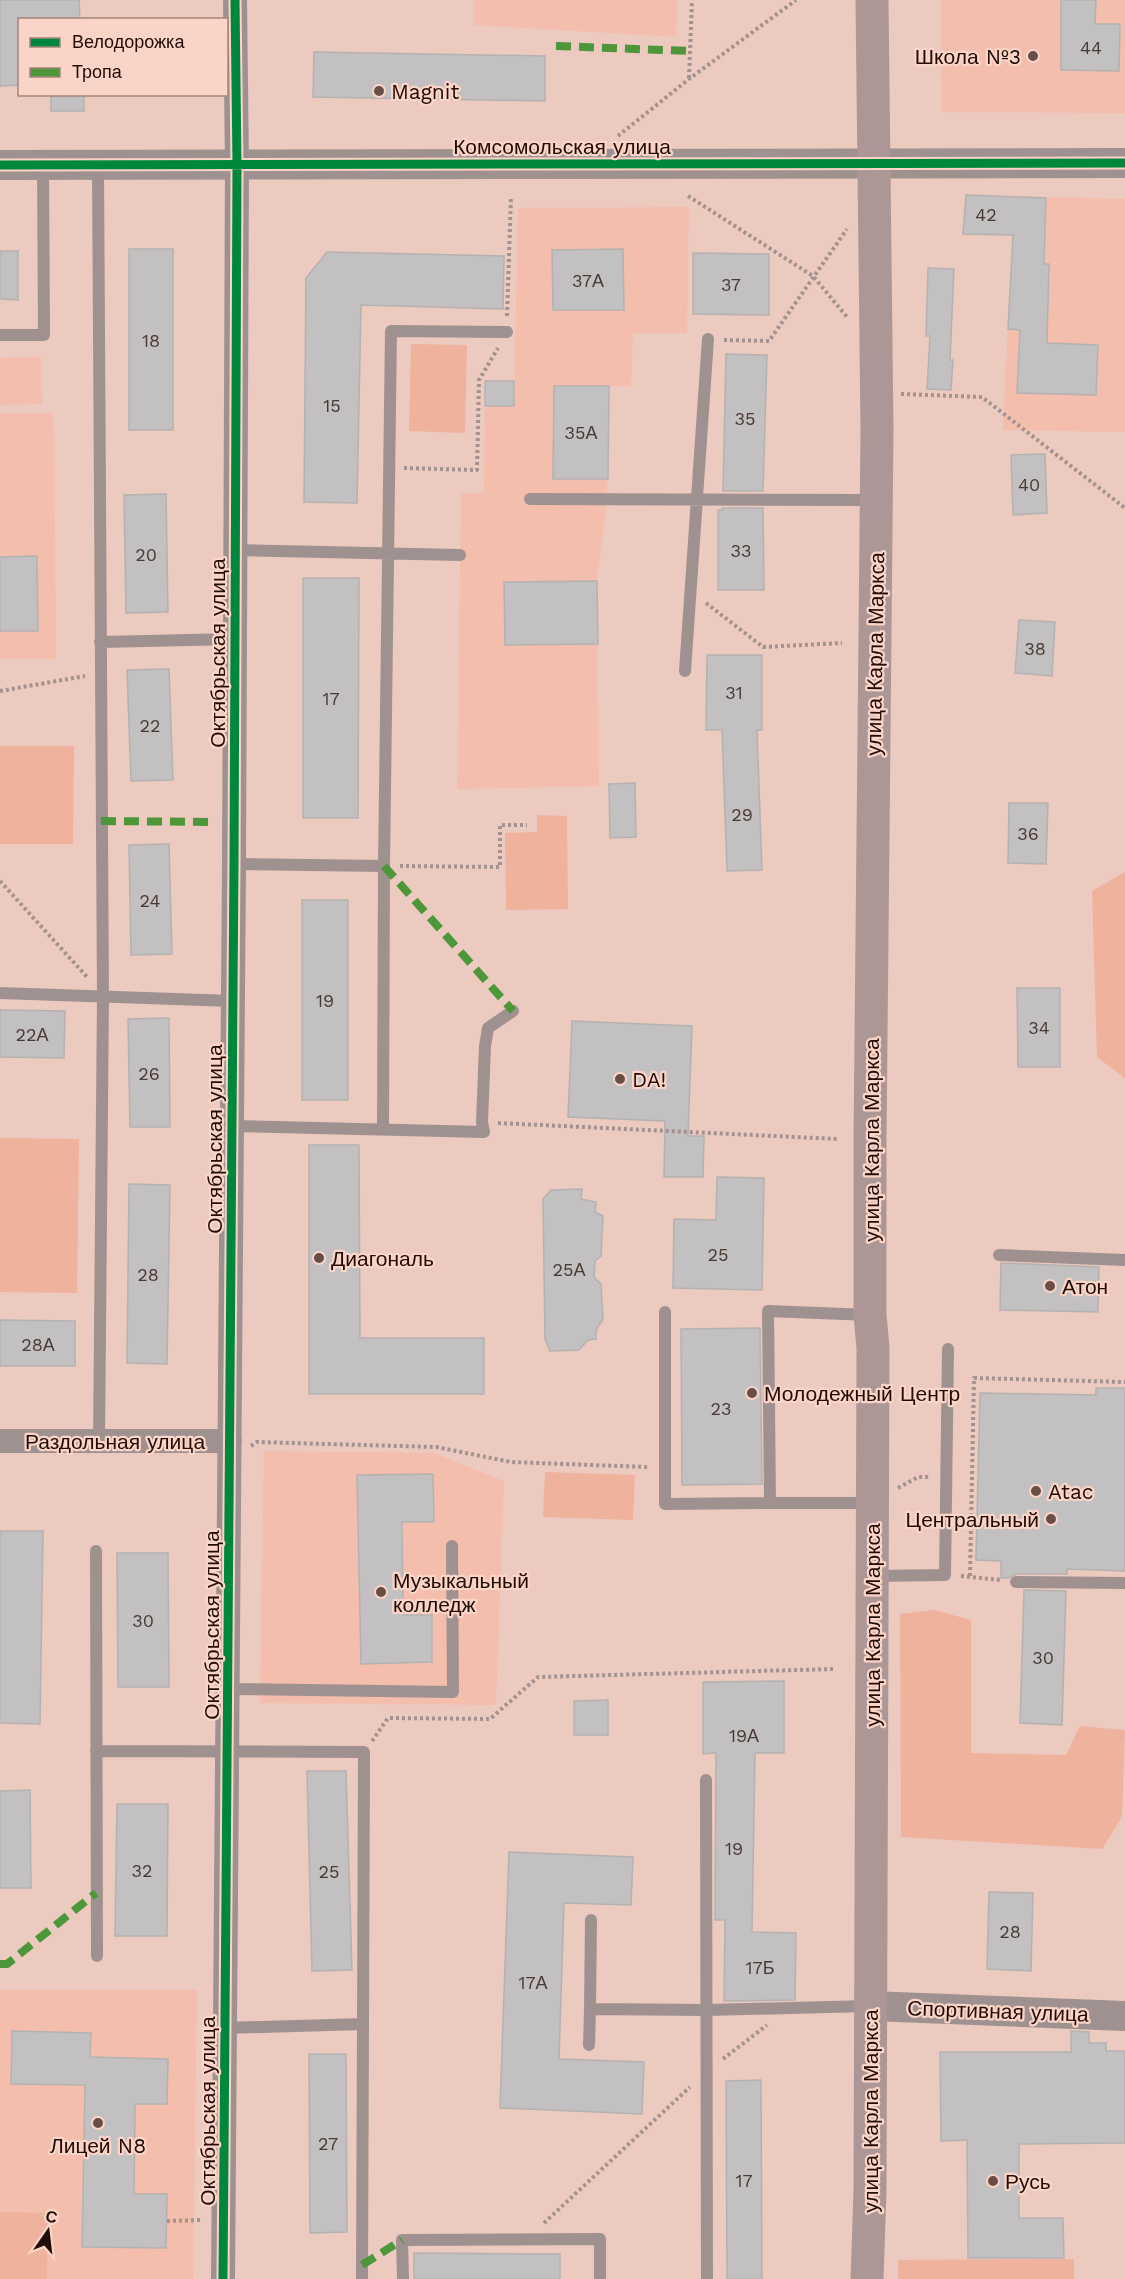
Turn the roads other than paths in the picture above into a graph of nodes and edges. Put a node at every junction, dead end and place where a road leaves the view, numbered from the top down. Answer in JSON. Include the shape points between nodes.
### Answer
{"nodes":[{"id":1,"x":235,"y":0,"type":"edge"},
{"id":2,"x":872,"y":0,"type":"edge"},
{"id":3,"x":875,"y":163,"type":"junction"},
{"id":4,"x":1125,"y":163,"type":"edge"},
{"id":5,"x":0,"y":165,"type":"edge"},
{"id":6,"x":237,"y":165,"type":"junction"},
{"id":7,"x":43,"y":166,"type":"junction"},
{"id":8,"x":98,"y":166,"type":"junction"},
{"id":9,"x":507,"y":332,"type":"road end"},
{"id":10,"x":0,"y":335,"type":"edge"},
{"id":11,"x":708,"y":339,"type":"road end"},
{"id":12,"x":530,"y":499,"type":"dead end"},
{"id":13,"x":877,"y":500,"type":"junction"},
{"id":14,"x":697,"y":501,"type":"junction"},
{"id":15,"x":235,"y":550,"type":"junction"},
{"id":16,"x":387,"y":553,"type":"junction"},
{"id":17,"x":460,"y":555,"type":"dead end"},
{"id":18,"x":235,"y":639,"type":"junction"},
{"id":19,"x":100,"y":642,"type":"junction"},
{"id":20,"x":685,"y":671,"type":"dead end"},
{"id":21,"x":234,"y":864,"type":"junction"},
{"id":22,"x":384,"y":866,"type":"junction"},
{"id":23,"x":0,"y":993,"type":"edge"},
{"id":24,"x":103,"y":996,"type":"junction"},
{"id":25,"x":233,"y":1001,"type":"junction"},
{"id":26,"x":513,"y":1011,"type":"dead end"},
{"id":27,"x":232,"y":1125,"type":"junction"},
{"id":28,"x":383,"y":1130,"type":"junction"},
{"id":29,"x":999,"y":1255,"type":"dead end"},
{"id":30,"x":1125,"y":1260,"type":"edge"},
{"id":31,"x":665,"y":1312,"type":"dead end"},
{"id":32,"x":870,"y":1315,"type":"junction"},
{"id":33,"x":948,"y":1348,"type":"dead end"},
{"id":34,"x":0,"y":1441,"type":"edge"},
{"id":35,"x":99,"y":1442,"type":"junction"},
{"id":36,"x":230,"y":1450,"type":"junction"},
{"id":37,"x":770,"y":1503,"type":"junction"},
{"id":38,"x":872,"y":1503,"type":"junction"},
{"id":39,"x":452,"y":1546,"type":"dead end"},
{"id":40,"x":96,"y":1551,"type":"dead end"},
{"id":41,"x":872,"y":1576,"type":"junction"},
{"id":42,"x":1016,"y":1582,"type":"road end"},
{"id":43,"x":1125,"y":1583,"type":"edge"},
{"id":44,"x":228,"y":1689,"type":"junction"},
{"id":45,"x":96,"y":1751,"type":"junction"},
{"id":46,"x":228,"y":1752,"type":"junction"},
{"id":47,"x":706,"y":1780,"type":"dead end"},
{"id":48,"x":591,"y":1920,"type":"dead end"},
{"id":49,"x":97,"y":1956,"type":"dead end"},
{"id":50,"x":870,"y":2006,"type":"junction"},
{"id":51,"x":590,"y":2009,"type":"junction"},
{"id":52,"x":707,"y":2010,"type":"junction"},
{"id":53,"x":1125,"y":2016,"type":"edge"},
{"id":54,"x":363,"y":2024,"type":"junction"},
{"id":55,"x":225,"y":2028,"type":"junction"},
{"id":56,"x":589,"y":2045,"type":"dead end"},
{"id":57,"x":223,"y":2279,"type":"edge"},
{"id":58,"x":362,"y":2279,"type":"edge"},
{"id":59,"x":403,"y":2279,"type":"edge"},
{"id":60,"x":600,"y":2279,"type":"edge"},
{"id":61,"x":707,"y":2279,"type":"edge"},
{"id":62,"x":867,"y":2279,"type":"edge"}],
"edges":[{"from":1,"to":6,"type":"street","name":"Октябрьская улица"},
{"from":2,"to":3,"type":"main road","name":"улица Карла Маркса"},
{"from":3,"to":4,"type":"street","name":"Комсомольская улица"},
{"from":3,"to":6,"type":"street","name":"Комсомольская улица"},
{"from":3,"to":13,"type":"main road","name":"улица Карла Маркса"},
{"from":5,"to":7,"type":"street","name":"Комсомольская улица"},
{"from":6,"to":8,"type":"street","name":"Комсомольская улица"},
{"from":6,"to":15,"type":"street","name":"Октябрьская улица"},
{"from":7,"to":8,"type":"street","name":"Комсомольская улица"},
{"from":7,"to":10,"type":"lane","via":[[44,335]]},
{"from":8,"to":19,"type":"lane"},
{"from":9,"to":16,"type":"lane","via":[[391,331]]},
{"from":11,"to":14,"type":"lane"},
{"from":12,"to":14,"type":"lane"},
{"from":13,"to":14,"type":"lane"},
{"from":13,"to":32,"type":"main road","name":"улица Карла Маркса"},
{"from":14,"to":20,"type":"lane"},
{"from":15,"to":16,"type":"lane"},
{"from":15,"to":18,"type":"street","name":"Октябрьская улица"},
{"from":16,"to":17,"type":"lane"},
{"from":16,"to":22,"type":"lane"},
{"from":18,"to":19,"type":"lane"},
{"from":18,"to":21,"type":"street","name":"Октябрьская улица"},
{"from":19,"to":24,"type":"lane"},
{"from":21,"to":22,"type":"lane"},
{"from":21,"to":25,"type":"street","name":"Октябрьская улица"},
{"from":22,"to":28,"type":"lane"},
{"from":23,"to":24,"type":"lane"},
{"from":24,"to":25,"type":"lane"},
{"from":24,"to":35,"type":"lane"},
{"from":25,"to":27,"type":"street","name":"Октябрьская улица"},
{"from":26,"to":28,"type":"lane","via":[[488,1028],[484,1132]]},
{"from":27,"to":28,"type":"lane"},
{"from":27,"to":36,"type":"street","name":"Октябрьская улица"},
{"from":29,"to":30,"type":"lane"},
{"from":31,"to":37,"type":"lane","via":[[665,1504]]},
{"from":32,"to":37,"type":"lane","via":[[768,1311]]},
{"from":32,"to":38,"type":"main road","name":"улица Карла Маркса"},
{"from":33,"to":41,"type":"lane","via":[[945,1575]]},
{"from":34,"to":35,"type":"street","name":"Раздольная улица"},
{"from":35,"to":36,"type":"street","name":"Раздольная улица"},
{"from":36,"to":44,"type":"street","name":"Октябрьская улица"},
{"from":37,"to":38,"type":"lane"},
{"from":38,"to":41,"type":"main road","name":"улица Карла Маркса"},
{"from":39,"to":44,"type":"lane","via":[[453,1692]]},
{"from":40,"to":45,"type":"lane"},
{"from":41,"to":50,"type":"main road","name":"улица Карла Маркса"},
{"from":42,"to":43,"type":"lane"},
{"from":44,"to":46,"type":"street","name":"Октябрьская улица"},
{"from":45,"to":46,"type":"lane"},
{"from":45,"to":49,"type":"lane"},
{"from":46,"to":54,"type":"lane","via":[[364,1752]]},
{"from":46,"to":55,"type":"street","name":"Октябрьская улица"},
{"from":47,"to":52,"type":"lane"},
{"from":48,"to":51,"type":"lane"},
{"from":50,"to":52,"type":"lane"},
{"from":50,"to":53,"type":"street","name":"Спортивная улица"},
{"from":50,"to":62,"type":"main road","name":"улица Карла Маркса"},
{"from":51,"to":52,"type":"lane"},
{"from":51,"to":56,"type":"lane"},
{"from":52,"to":61,"type":"lane"},
{"from":54,"to":55,"type":"lane"},
{"from":54,"to":58,"type":"lane"},
{"from":55,"to":57,"type":"street","name":"Октябрьская улица"},
{"from":59,"to":60,"type":"lane","via":[[402,2240],[527,2239],[600,2239]]}]}
